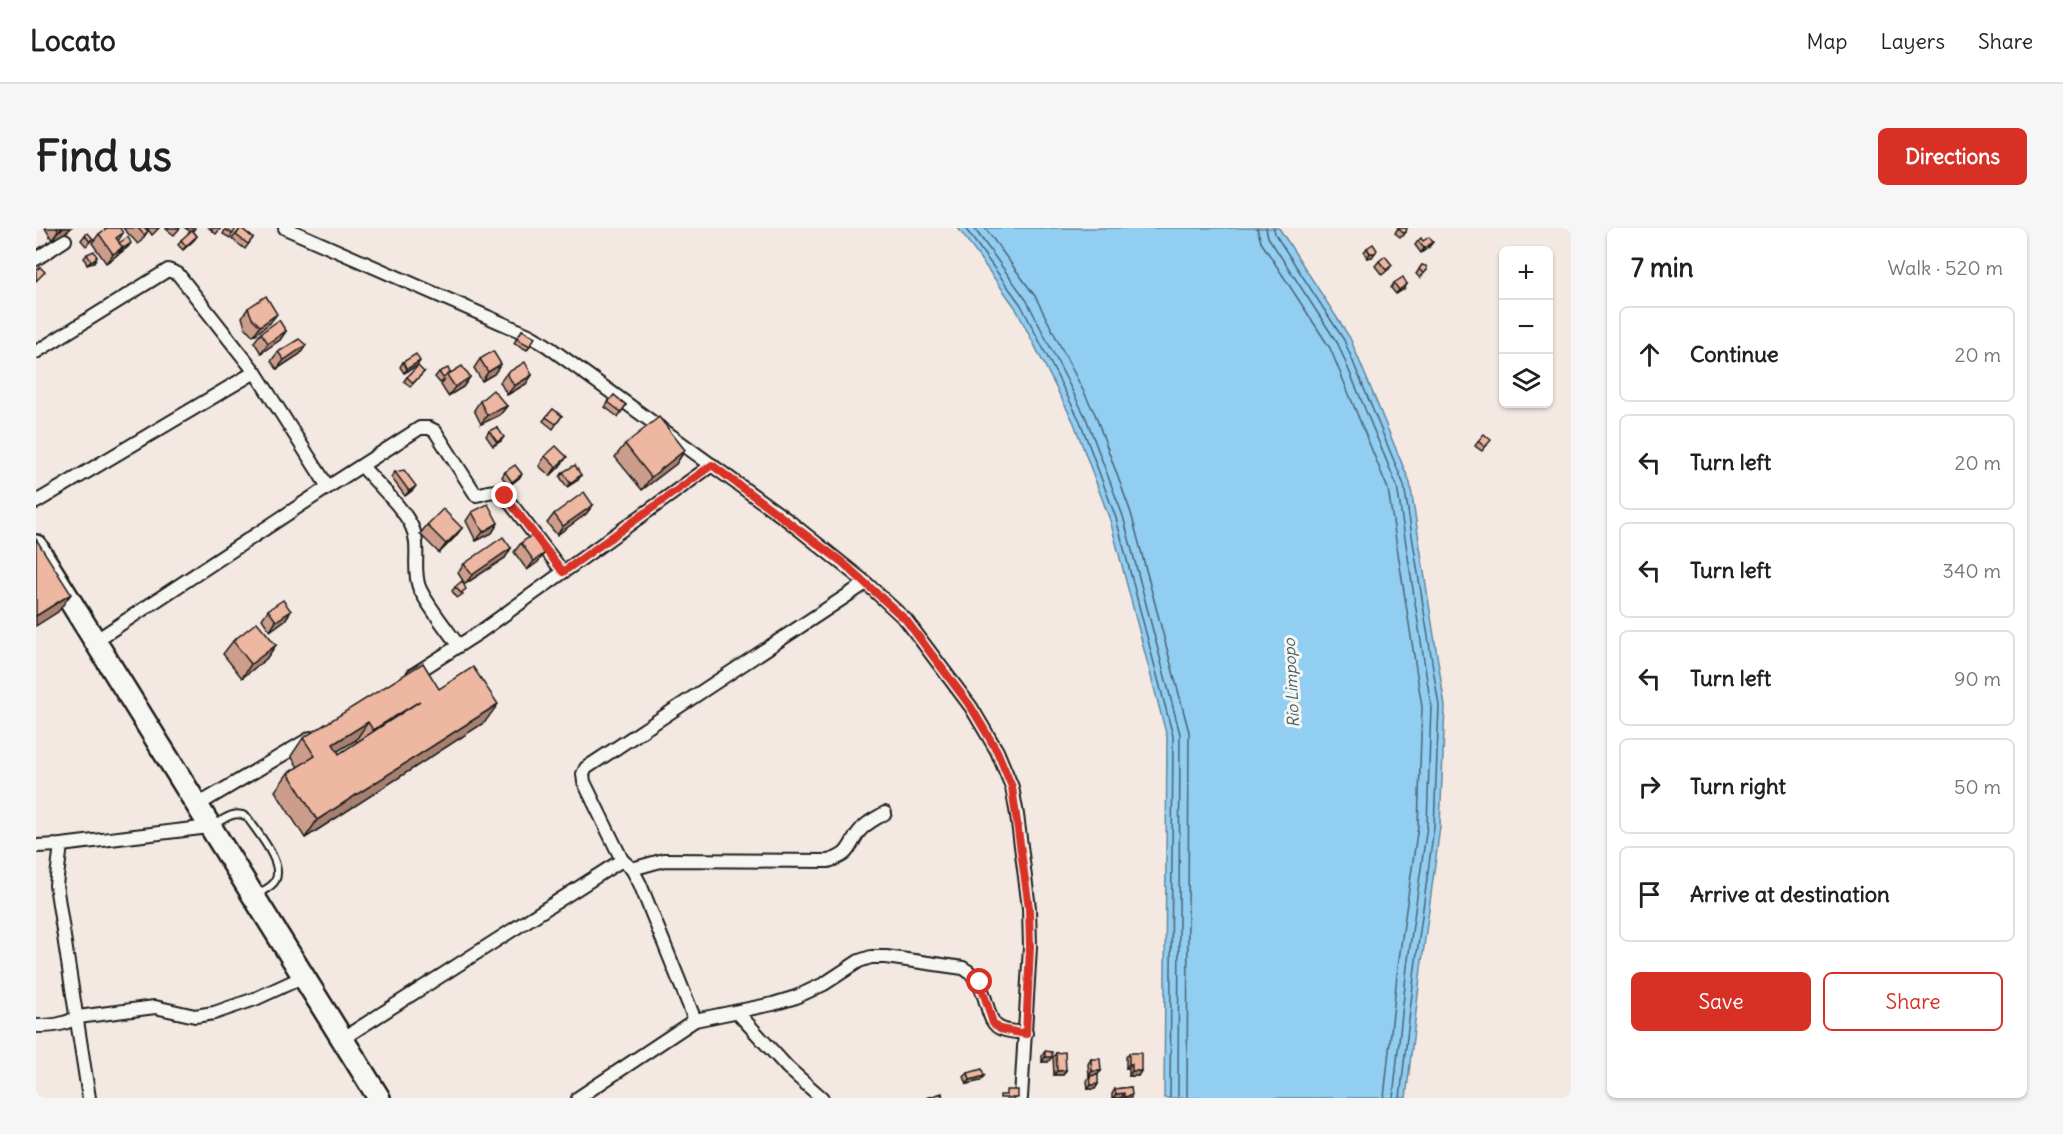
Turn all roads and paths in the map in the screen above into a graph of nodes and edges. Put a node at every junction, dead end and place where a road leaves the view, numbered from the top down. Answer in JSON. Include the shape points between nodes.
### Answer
{"nodes":[{"id":1,"x":285,"y":228,"type":"edge"},
{"id":2,"x":65,"y":240,"type":"dead end"},
{"id":3,"x":36,"y":259,"type":"edge"},
{"id":4,"x":36,"y":352,"type":"edge"},
{"id":5,"x":255,"y":372,"type":"junction"},
{"id":6,"x":362,"y":465,"type":"junction"},
{"id":7,"x":712,"y":465,"type":"junction"},
{"id":8,"x":328,"y":487,"type":"junction"},
{"id":9,"x":36,"y":502,"type":"edge"},
{"id":10,"x":36,"y":546,"type":"edge"},
{"id":11,"x":563,"y":572,"type":"junction"},
{"id":12,"x":866,"y":583,"type":"junction"},
{"id":13,"x":95,"y":641,"type":"junction"},
{"id":14,"x":458,"y":645,"type":"junction"},
{"id":15,"x":399,"y":683,"type":"edge"},
{"id":16,"x":319,"y":733,"type":"edge"},
{"id":17,"x":196,"y":806,"type":"junction"},
{"id":18,"x":885,"y":813,"type":"dead end"},
{"id":19,"x":209,"y":827,"type":"junction"},
{"id":20,"x":61,"y":845,"type":"junction"},
{"id":21,"x":36,"y":846,"type":"edge"},
{"id":22,"x":622,"y":860,"type":"junction"},
{"id":23,"x":632,"y":869,"type":"junction"},
{"id":24,"x":253,"y":897,"type":"junction"},
{"id":25,"x":303,"y":977,"type":"junction"},
{"id":26,"x":737,"y":1012,"type":"junction"},
{"id":27,"x":78,"y":1017,"type":"junction"},
{"id":28,"x":695,"y":1020,"type":"junction"},
{"id":29,"x":36,"y":1026,"type":"edge"},
{"id":30,"x":1026,"y":1034,"type":"junction"},
{"id":31,"x":342,"y":1039,"type":"junction"},
{"id":32,"x":89,"y":1098,"type":"edge"},
{"id":33,"x":379,"y":1098,"type":"edge"},
{"id":34,"x":578,"y":1098,"type":"edge"},
{"id":35,"x":822,"y":1098,"type":"edge"},
{"id":36,"x":1021,"y":1098,"type":"edge"}],
"edges":[{"from":1,"to":7,"type":"street","via":[[529,335]]},
{"from":2,"to":3,"type":"street"},
{"from":4,"to":5,"type":"street","via":[[168,270],[174,270]]},
{"from":5,"to":8,"type":"street"},
{"from":5,"to":9,"type":"street"},
{"from":6,"to":8,"type":"street"},
{"from":6,"to":11,"type":"street","via":[[420,428],[435,431],[476,495],[501,492]]},
{"from":6,"to":14,"type":"street","via":[[413,528],[419,587]]},
{"from":7,"to":11,"type":"street"},
{"from":7,"to":12,"type":"street"},
{"from":8,"to":13,"type":"street"},
{"from":10,"to":13,"type":"highway"},
{"from":11,"to":14,"type":"street"},
{"from":12,"to":22,"type":"street","via":[[586,768],[584,782]]},
{"from":12,"to":30,"type":"street","via":[[906,620],[971,707],[997,751],[1012,787],[1029,908]]},
{"from":13,"to":17,"type":"highway"},
{"from":14,"to":15,"type":"street"},
{"from":16,"to":17,"type":"street"},
{"from":17,"to":19,"type":"highway"},
{"from":18,"to":23,"type":"street","via":[[858,832],[850,849],[840,858],[828,861],[664,860]]},
{"from":19,"to":20,"type":"street"},
{"from":19,"to":24,"type":"highway"},
{"from":19,"to":24,"type":"lane","via":[[240,813],[247,817],[278,864],[274,883]]},
{"from":20,"to":21,"type":"street"},
{"from":20,"to":27,"type":"street","via":[[56,885]]},
{"from":22,"to":23,"type":"street"},
{"from":22,"to":31,"type":"street"},
{"from":23,"to":28,"type":"street"},
{"from":24,"to":25,"type":"highway"},
{"from":25,"to":27,"type":"street","via":[[214,1013],[195,1016],[155,1007]]},
{"from":25,"to":31,"type":"highway"},
{"from":26,"to":28,"type":"street"},
{"from":26,"to":30,"type":"street","via":[[796,998],[859,961],[886,957],[971,972],[980,982],[993,1023],[1000,1029]]},
{"from":26,"to":35,"type":"street","via":[[788,1068]]},
{"from":27,"to":29,"type":"street","via":[[54,1026]]},
{"from":27,"to":32,"type":"street"},
{"from":28,"to":34,"type":"street"},
{"from":30,"to":36,"type":"street"},
{"from":31,"to":33,"type":"highway"}]}
